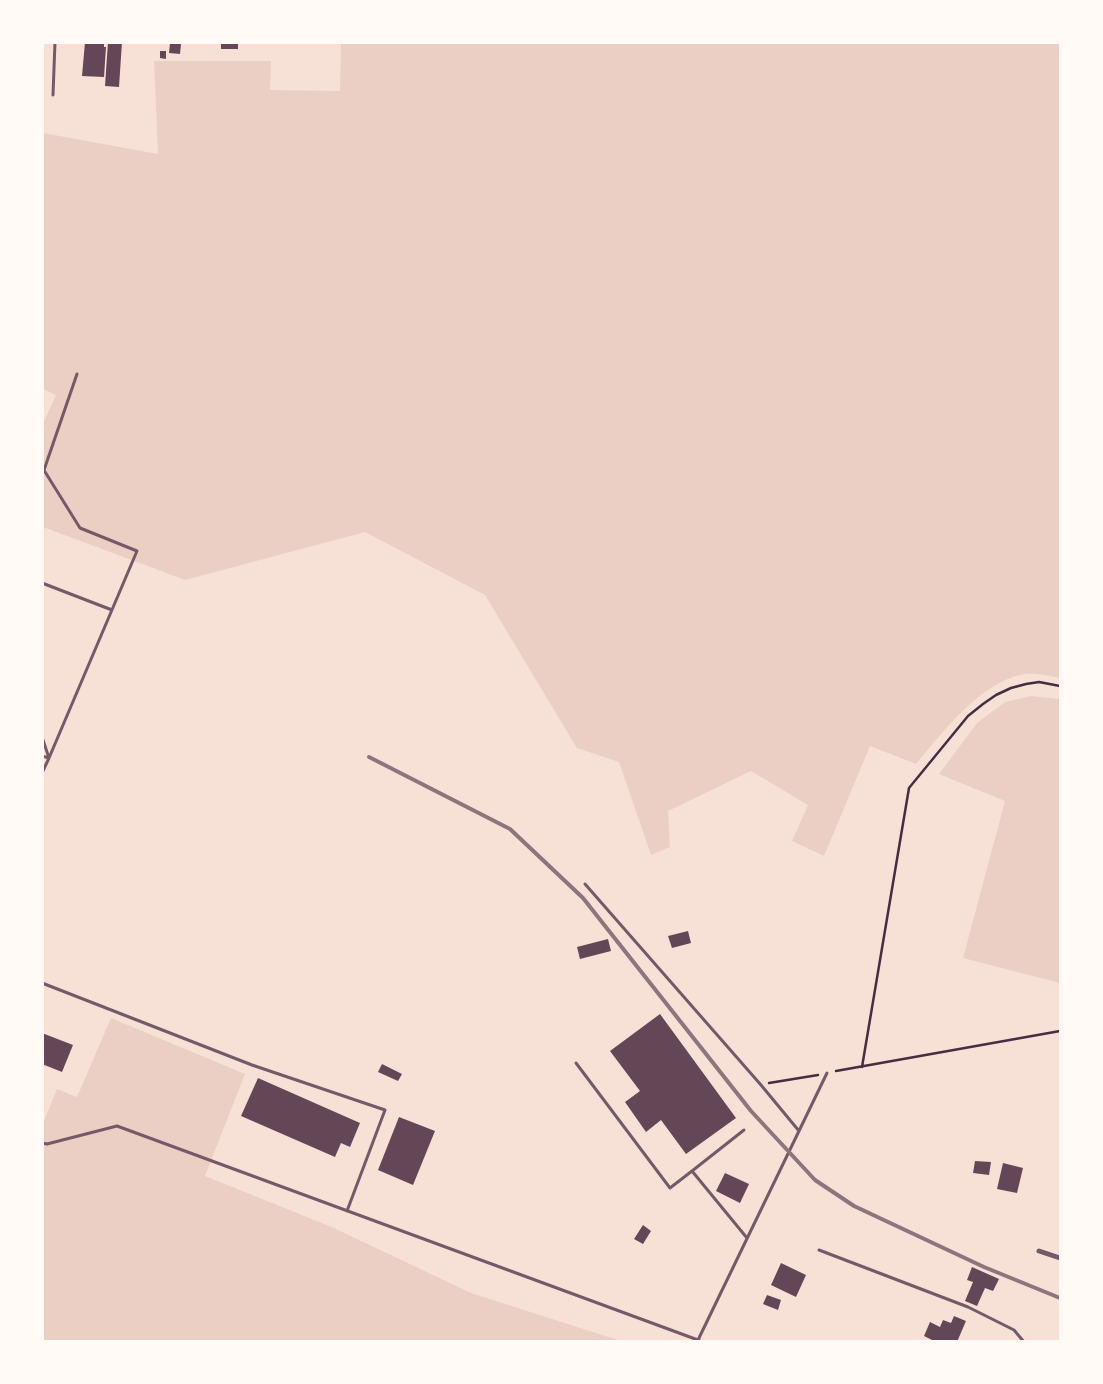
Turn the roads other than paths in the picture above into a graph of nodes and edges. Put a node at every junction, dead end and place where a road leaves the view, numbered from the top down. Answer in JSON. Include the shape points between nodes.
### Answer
{"nodes":[{"id":1,"x":55,"y":42,"type":"edge"},
{"id":2,"x":53,"y":95,"type":"dead end"},
{"id":3,"x":77,"y":374,"type":"dead end"},
{"id":4,"x":43,"y":468,"type":"edge"},
{"id":5,"x":42,"y":583,"type":"edge"},
{"id":6,"x":112,"y":610,"type":"junction"},
{"id":7,"x":42,"y":738,"type":"edge"},
{"id":8,"x":42,"y":756,"type":"edge"},
{"id":9,"x":49,"y":758,"type":"junction"},
{"id":10,"x":42,"y":773,"type":"edge"},
{"id":11,"x":585,"y":884,"type":"dead end"},
{"id":12,"x":42,"y":983,"type":"edge"},
{"id":13,"x":576,"y":1064,"type":"dead end"},
{"id":14,"x":828,"y":1073,"type":"road end"},
{"id":15,"x":744,"y":1130,"type":"dead end"},
{"id":16,"x":799,"y":1131,"type":"junction"},
{"id":17,"x":42,"y":1143,"type":"edge"},
{"id":18,"x":692,"y":1172,"type":"junction"},
{"id":19,"x":346,"y":1211,"type":"junction"},
{"id":20,"x":747,"y":1238,"type":"junction"},
{"id":21,"x":819,"y":1250,"type":"dead end"},
{"id":22,"x":1039,"y":1251,"type":"dead end"},
{"id":23,"x":1060,"y":1258,"type":"edge"},
{"id":24,"x":700,"y":1341,"type":"edge"},
{"id":25,"x":1024,"y":1342,"type":"edge"}],
"edges":[{"from":1,"to":2,"type":"lane"},
{"from":3,"to":4,"type":"lane"},
{"from":4,"to":6,"type":"lane","via":[[80,528],[137,551]]},
{"from":5,"to":6,"type":"lane"},
{"from":6,"to":9,"type":"lane"},
{"from":7,"to":9,"type":"lane"},
{"from":8,"to":9,"type":"lane"},
{"from":9,"to":10,"type":"lane"},
{"from":11,"to":16,"type":"lane"},
{"from":12,"to":19,"type":"lane","via":[[252,1065],[385,1110]]},
{"from":13,"to":18,"type":"lane","via":[[670,1188]]},
{"from":14,"to":16,"type":"lane"},
{"from":15,"to":18,"type":"lane"},
{"from":16,"to":20,"type":"lane"},
{"from":17,"to":19,"type":"lane","via":[[117,1126]]},
{"from":18,"to":20,"type":"lane"},
{"from":19,"to":24,"type":"lane"},
{"from":20,"to":24,"type":"lane"},
{"from":21,"to":25,"type":"lane","via":[[968,1307],[1014,1330]]},
{"from":22,"to":23,"type":"street"}]}
